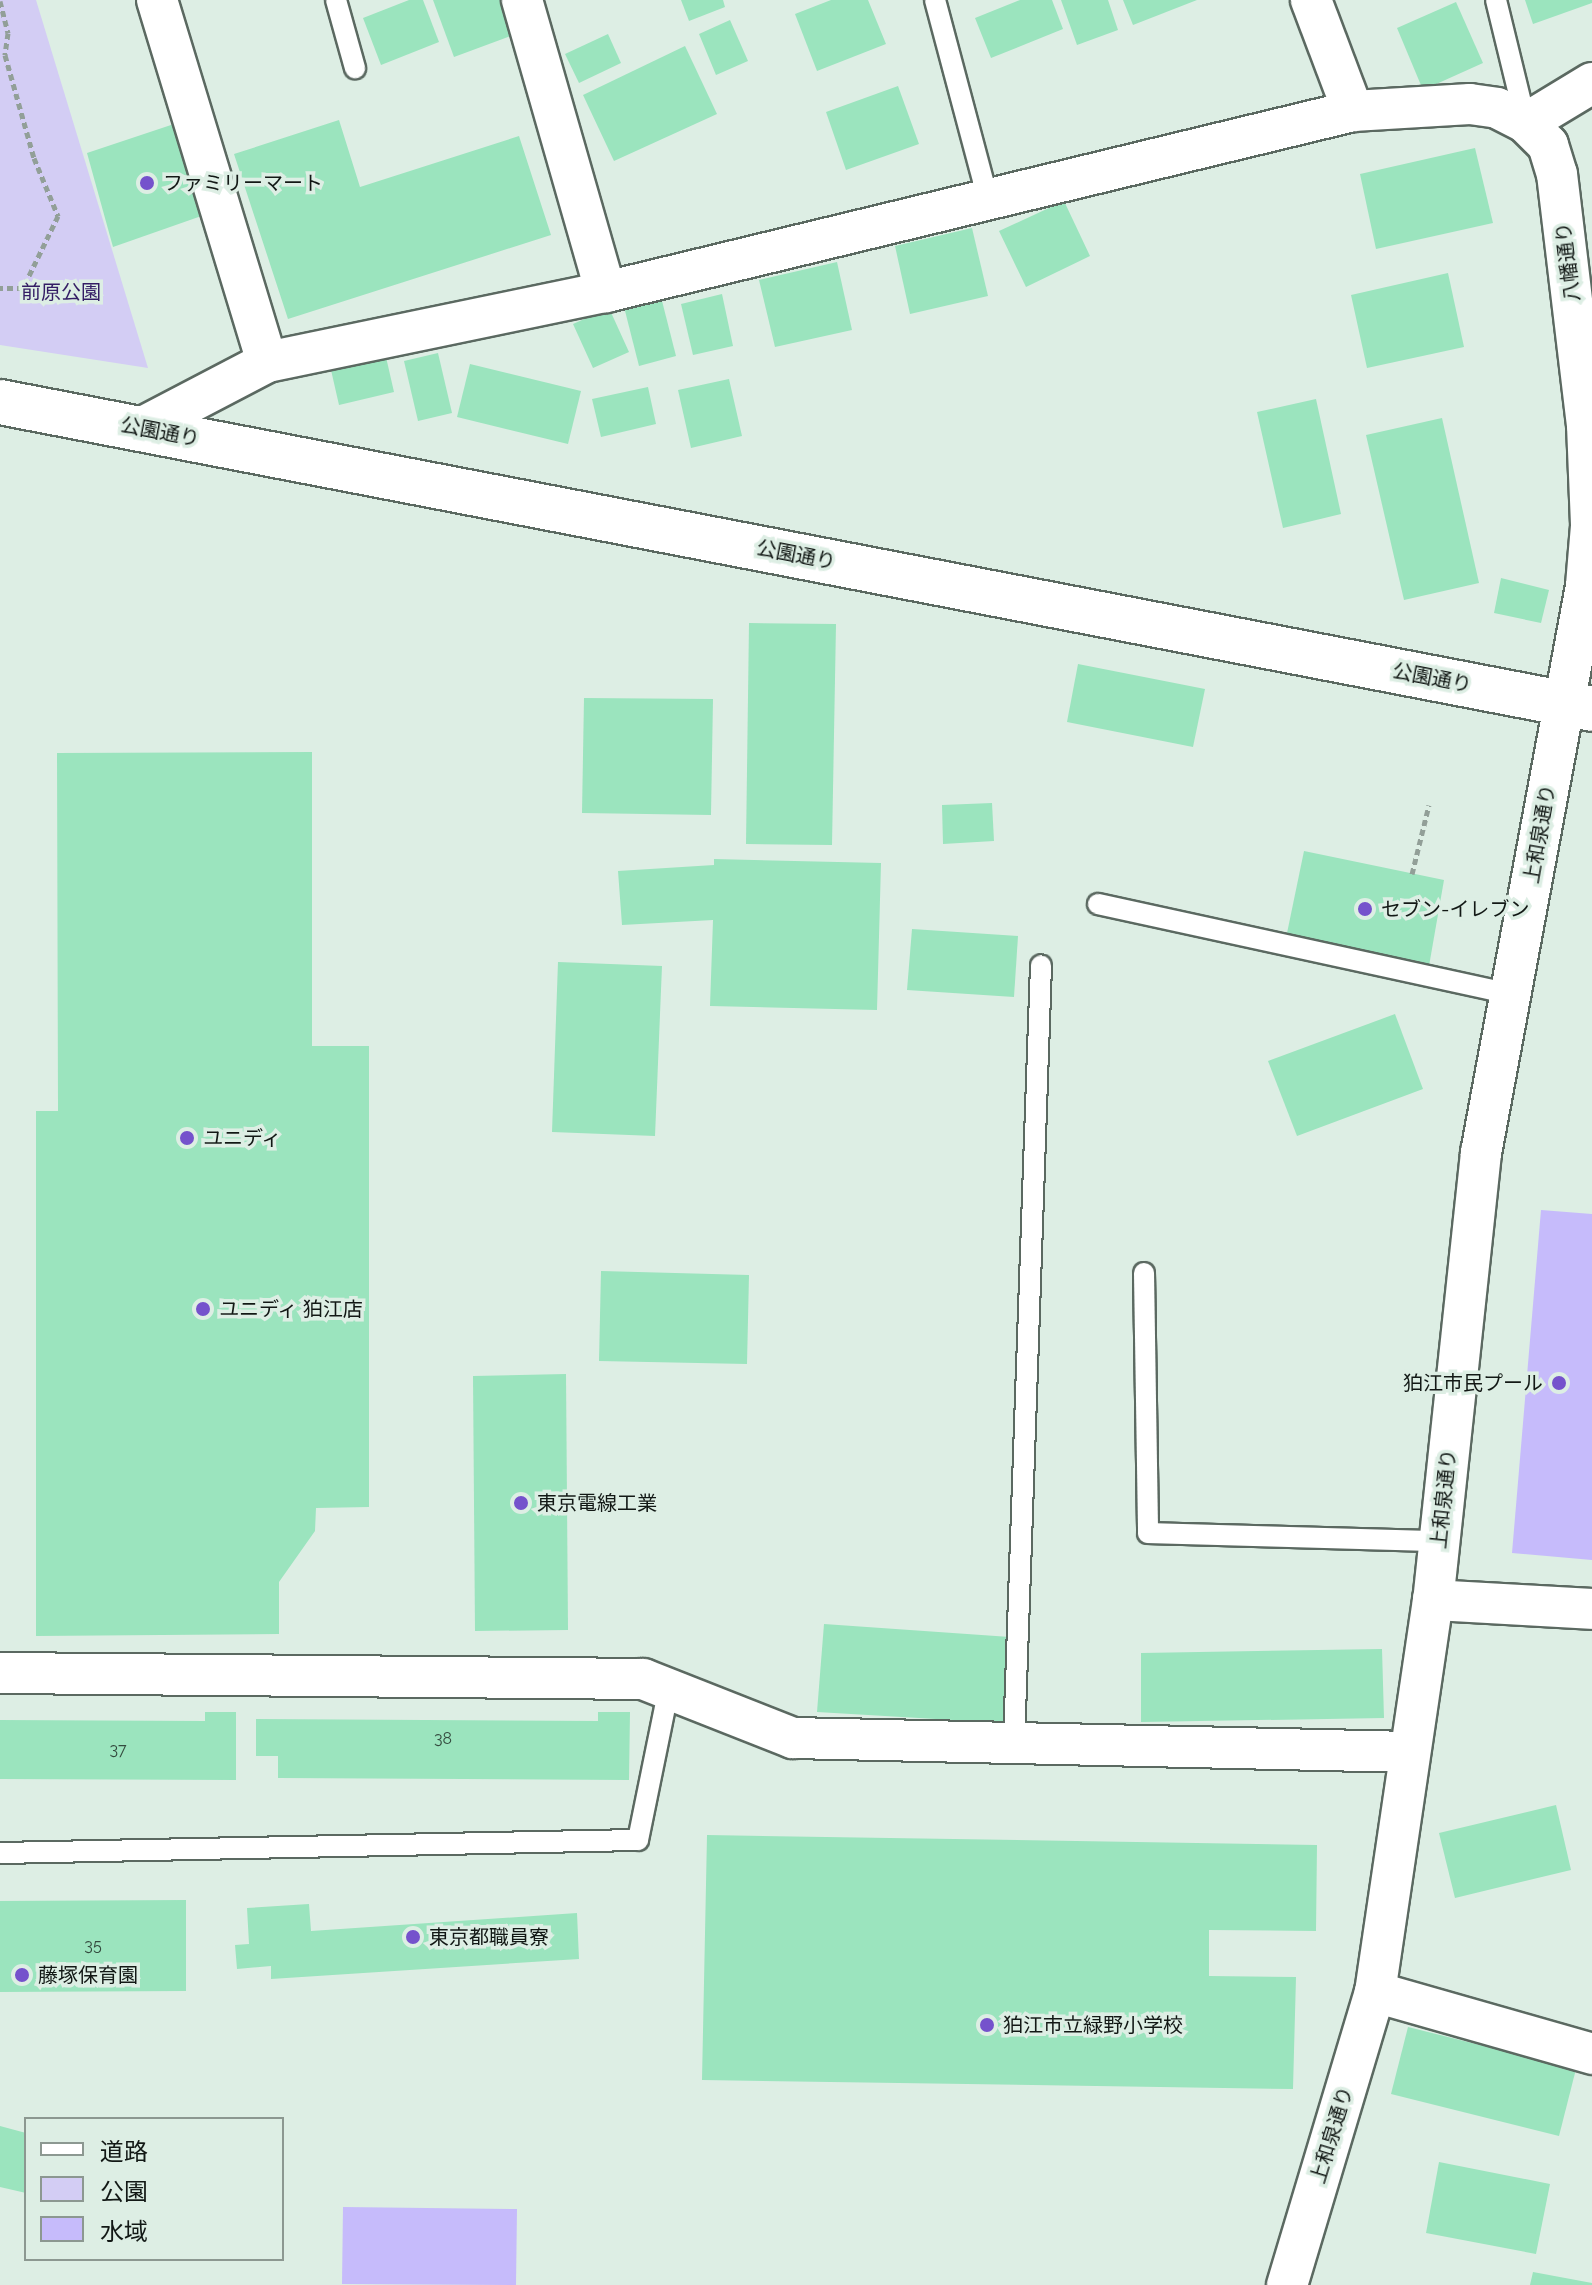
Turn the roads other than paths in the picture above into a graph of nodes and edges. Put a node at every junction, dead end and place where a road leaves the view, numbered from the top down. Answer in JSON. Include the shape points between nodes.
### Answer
{"nodes":[{"id":1,"x":157,"y":0,"type":"edge"},
{"id":2,"x":336,"y":0,"type":"edge"},
{"id":3,"x":522,"y":0,"type":"edge"},
{"id":4,"x":935,"y":0,"type":"edge"},
{"id":5,"x":1311,"y":0,"type":"edge"},
{"id":6,"x":1496,"y":0,"type":"edge"},
{"id":7,"x":355,"y":68,"type":"dead end"},
{"id":8,"x":1592,"y":83,"type":"edge"},
{"id":9,"x":1353,"y":111,"type":"junction"},
{"id":10,"x":1526,"y":123,"type":"junction"},
{"id":11,"x":988,"y":199,"type":"junction"},
{"id":12,"x":606,"y":292,"type":"junction"},
{"id":13,"x":267,"y":362,"type":"junction"},
{"id":14,"x":0,"y":402,"type":"edge"},
{"id":15,"x":141,"y":428,"type":"junction"},
{"id":16,"x":1578,"y":706,"type":"edge"},
{"id":17,"x":1098,"y":904,"type":"dead end"},
{"id":18,"x":1041,"y":965,"type":"dead end"},
{"id":19,"x":1510,"y":994,"type":"junction"},
{"id":20,"x":1144,"y":1273,"type":"dead end"},
{"id":21,"x":1439,"y":1541,"type":"junction"},
{"id":22,"x":1433,"y":1600,"type":"junction"},
{"id":23,"x":1592,"y":1609,"type":"edge"},
{"id":24,"x":0,"y":1673,"type":"edge"},
{"id":25,"x":669,"y":1688,"type":"junction"},
{"id":26,"x":1014,"y":1742,"type":"junction"},
{"id":27,"x":1409,"y":1752,"type":"junction"},
{"id":28,"x":0,"y":1853,"type":"edge"},
{"id":29,"x":1375,"y":1992,"type":"junction"},
{"id":30,"x":1592,"y":2054,"type":"edge"},
{"id":31,"x":1287,"y":2285,"type":"edge"}],
"edges":[{"from":1,"to":13,"type":"street"},
{"from":2,"to":7,"type":"lane"},
{"from":3,"to":12,"type":"street"},
{"from":4,"to":11,"type":"lane"},
{"from":5,"to":9,"type":"street"},
{"from":6,"to":10,"type":"lane"},
{"from":8,"to":10,"type":"street"},
{"from":9,"to":10,"type":"street","name":"八幡通り","via":[[1470,104],[1497,108]]},
{"from":9,"to":11,"type":"street","name":"八幡通り"},
{"from":10,"to":16,"type":"street","name":"八幡通り","via":[[1548,145],[1557,174],[1587,425],[1591,526]]},
{"from":11,"to":12,"type":"street","name":"八幡通り"},
{"from":12,"to":13,"type":"street","name":"八幡通り"},
{"from":13,"to":15,"type":"street","name":"八幡通り"},
{"from":14,"to":15,"type":"street","name":"公園通り"},
{"from":15,"to":16,"type":"street","name":"公園通り"},
{"from":16,"to":19,"type":"street","name":"上和泉通り"},
{"from":17,"to":19,"type":"lane"},
{"from":18,"to":26,"type":"lane"},
{"from":19,"to":21,"type":"street","name":"上和泉通り","via":[[1481,1153]]},
{"from":20,"to":21,"type":"lane","via":[[1148,1533]]},
{"from":21,"to":22,"type":"street","name":"上和泉通り"},
{"from":22,"to":23,"type":"street"},
{"from":22,"to":27,"type":"street","name":"上和泉通り"},
{"from":24,"to":25,"type":"street","via":[[643,1679]]},
{"from":25,"to":26,"type":"street","via":[[793,1738]]},
{"from":25,"to":28,"type":"lane","via":[[638,1840]]},
{"from":26,"to":27,"type":"street"},
{"from":27,"to":29,"type":"street","name":"上和泉通り"},
{"from":29,"to":30,"type":"street"},
{"from":29,"to":31,"type":"street","name":"上和泉通り"}]}
